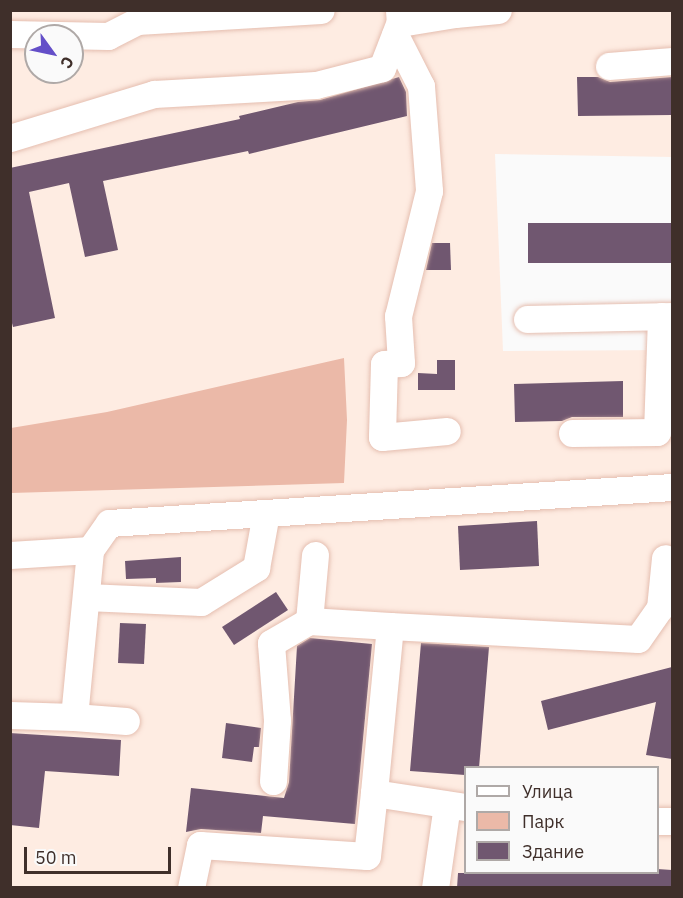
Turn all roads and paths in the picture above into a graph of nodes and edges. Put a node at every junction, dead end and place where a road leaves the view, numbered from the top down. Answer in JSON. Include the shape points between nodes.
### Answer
{"nodes":[{"id":1,"x":321,"y":10,"type":"edge"},
{"id":2,"x":498,"y":10,"type":"edge"},
{"id":3,"x":398,"y":23,"type":"edge"},
{"id":4,"x":10,"y":34,"type":"edge"},
{"id":5,"x":672,"y":61,"type":"edge"},
{"id":6,"x":609,"y":66,"type":"dead end"},
{"id":7,"x":10,"y":138,"type":"edge"},
{"id":8,"x":667,"y":316,"type":"edge"},
{"id":9,"x":527,"y":319,"type":"dead end"},
{"id":10,"x":447,"y":432,"type":"dead end"},
{"id":11,"x":572,"y":434,"type":"dead end"},
{"id":12,"x":672,"y":487,"type":"edge"},
{"id":13,"x":266,"y":513,"type":"junction"},
{"id":14,"x":90,"y":550,"type":"junction"},
{"id":15,"x":10,"y":555,"type":"edge"},
{"id":16,"x":315,"y":555,"type":"dead end"},
{"id":17,"x":665,"y":558,"type":"dead end"},
{"id":18,"x":86,"y":597,"type":"junction"},
{"id":19,"x":666,"y":609,"type":"edge"},
{"id":20,"x":309,"y":621,"type":"junction"},
{"id":21,"x":390,"y":626,"type":"junction"},
{"id":22,"x":10,"y":715,"type":"edge"},
{"id":23,"x":74,"y":717,"type":"junction"},
{"id":24,"x":126,"y":721,"type":"dead end"},
{"id":25,"x":273,"y":781,"type":"dead end"},
{"id":26,"x":374,"y":794,"type":"junction"},
{"id":27,"x":456,"y":806,"type":"edge"},
{"id":28,"x":191,"y":888,"type":"edge"},
{"id":29,"x":435,"y":888,"type":"edge"}],
"edges":[{"from":1,"to":4,"type":"street","via":[[137,21],[108,36]]},
{"from":2,"to":3,"type":"street"},
{"from":3,"to":7,"type":"street","via":[[382,68],[327,82],[154,94]]},
{"from":3,"to":10,"type":"street","via":[[421,86],[429,191],[398,316],[401,363],[384,364],[382,436]]},
{"from":5,"to":6,"type":"street"},
{"from":8,"to":9,"type":"street"},
{"from":8,"to":11,"type":"street","via":[[657,432]]},
{"from":12,"to":13,"type":"street"},
{"from":13,"to":14,"type":"street","via":[[109,523]]},
{"from":13,"to":18,"type":"street","via":[[256,568],[201,603]]},
{"from":14,"to":15,"type":"street"},
{"from":14,"to":18,"type":"street"},
{"from":16,"to":20,"type":"street"},
{"from":17,"to":19,"type":"street"},
{"from":18,"to":23,"type":"street"},
{"from":19,"to":21,"type":"street","via":[[638,639]]},
{"from":20,"to":21,"type":"street"},
{"from":20,"to":25,"type":"street","via":[[271,643],[277,720]]},
{"from":21,"to":26,"type":"street"},
{"from":22,"to":23,"type":"street"},
{"from":23,"to":24,"type":"street"},
{"from":26,"to":27,"type":"street"},
{"from":26,"to":28,"type":"street","via":[[368,856],[200,845]]},
{"from":27,"to":29,"type":"street"}]}
